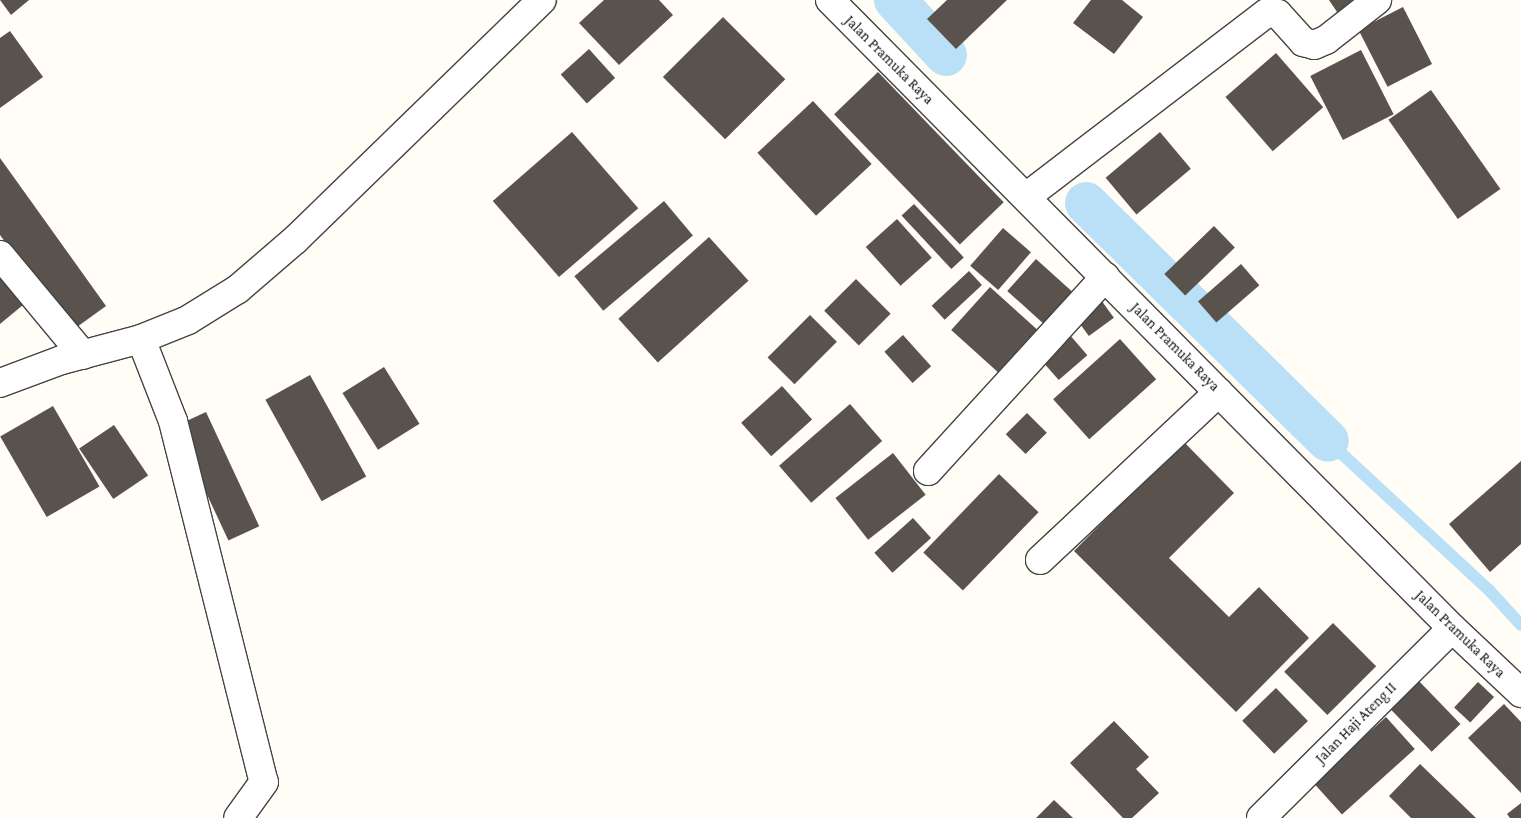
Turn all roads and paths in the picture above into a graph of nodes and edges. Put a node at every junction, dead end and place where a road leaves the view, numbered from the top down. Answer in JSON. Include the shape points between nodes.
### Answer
{"nodes":[{"id":1,"x":542,"y":0,"type":"edge"},
{"id":2,"x":1377,"y":0,"type":"edge"},
{"id":3,"x":840,"y":3,"type":"edge"},
{"id":4,"x":1026,"y":197,"type":"junction"},
{"id":5,"x":0,"y":255,"type":"edge"},
{"id":6,"x":1105,"y":277,"type":"junction"},
{"id":7,"x":141,"y":339,"type":"junction"},
{"id":8,"x":84,"y":356,"type":"junction"},
{"id":9,"x":0,"y":383,"type":"edge"},
{"id":10,"x":1219,"y":392,"type":"junction"},
{"id":11,"x":928,"y":471,"type":"dead end"},
{"id":12,"x":1040,"y":560,"type":"dead end"},
{"id":13,"x":1452,"y":628,"type":"junction"},
{"id":14,"x":1521,"y":693,"type":"edge"},
{"id":15,"x":238,"y":818,"type":"edge"},
{"id":16,"x":1261,"y":818,"type":"edge"}],
"edges":[{"from":1,"to":7,"type":"street","via":[[295,240],[238,289],[188,320]]},
{"from":2,"to":4,"type":"street","via":[[1326,40],[1314,44],[1303,42],[1278,14],[1262,16]]},
{"from":3,"to":4,"type":"street","name":"Jalan Pramuka Raya"},
{"from":4,"to":6,"type":"street","name":"Jalan Pramuka Raya"},
{"from":5,"to":8,"type":"street"},
{"from":6,"to":10,"type":"street","name":"Jalan Pramuka Raya"},
{"from":6,"to":11,"type":"street"},
{"from":7,"to":8,"type":"street"},
{"from":7,"to":15,"type":"street","via":[[173,421],[264,782]]},
{"from":8,"to":9,"type":"street"},
{"from":10,"to":12,"type":"street"},
{"from":10,"to":13,"type":"street","name":"Jalan Pramuka Raya"},
{"from":13,"to":14,"type":"street","name":"Jalan Pramuka Raya"},
{"from":13,"to":16,"type":"street","name":"Jalan Haji Ateng II"}]}
